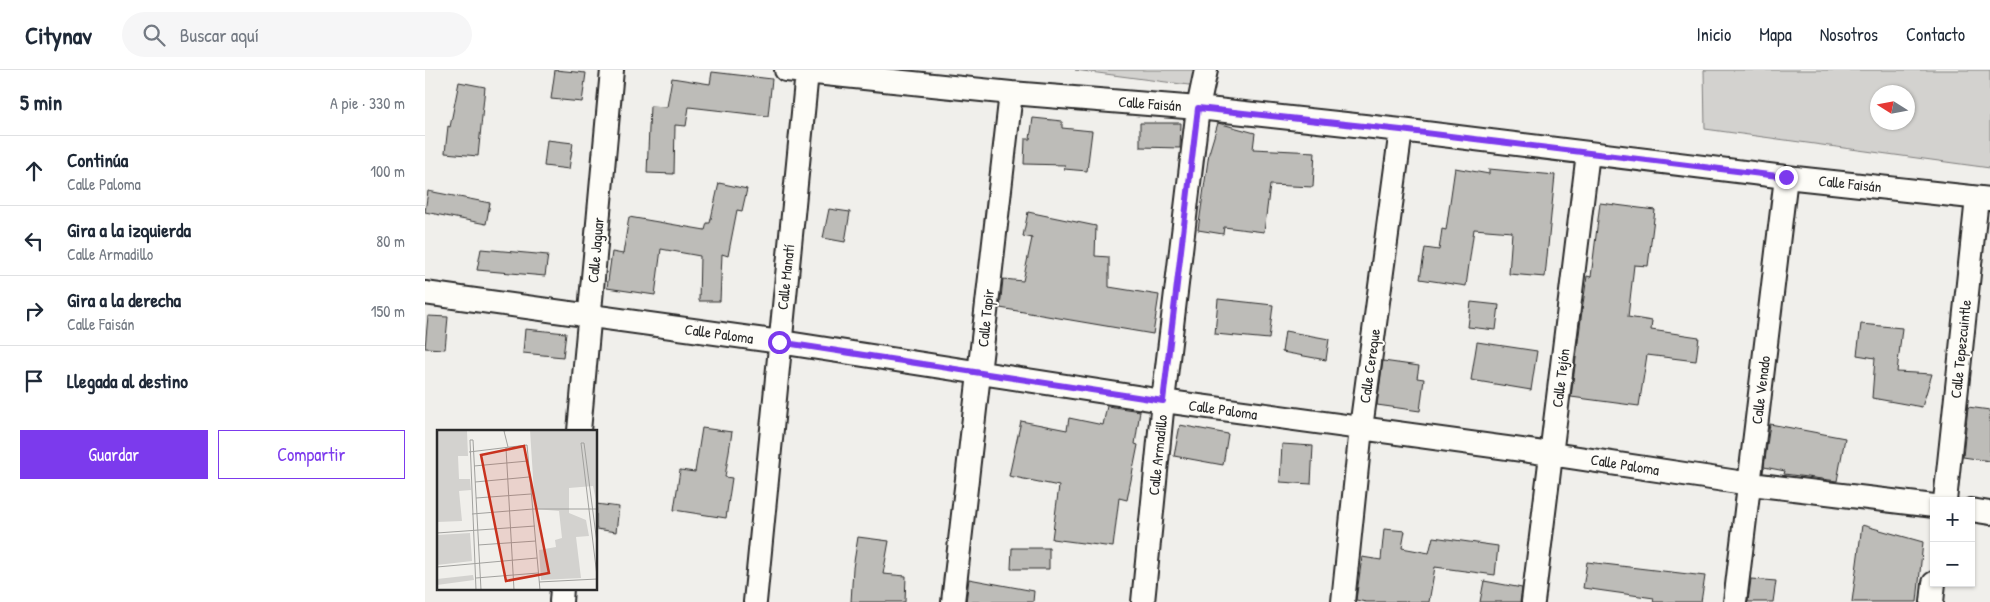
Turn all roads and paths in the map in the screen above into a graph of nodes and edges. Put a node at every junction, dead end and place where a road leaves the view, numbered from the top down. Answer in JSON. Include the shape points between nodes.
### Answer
{"nodes":[{"id":1,"x":612,"y":70,"type":"edge"},
{"id":2,"x":1206,"y":70,"type":"edge"},
{"id":3,"x":797,"y":71,"type":"edge"},
{"id":4,"x":1011,"y":93,"type":"junction"},
{"id":5,"x":1198,"y":108,"type":"junction"},
{"id":6,"x":1401,"y":130,"type":"junction"},
{"id":7,"x":1588,"y":153,"type":"junction"},
{"id":8,"x":1786,"y":177,"type":"junction"},
{"id":9,"x":1983,"y":198,"type":"edge"},
{"id":10,"x":425,"y":293,"type":"edge"},
{"id":11,"x":590,"y":316,"type":"junction"},
{"id":12,"x":779,"y":342,"type":"junction"},
{"id":13,"x":979,"y":373,"type":"junction"},
{"id":14,"x":1163,"y":401,"type":"junction"},
{"id":15,"x":1361,"y":428,"type":"junction"},
{"id":16,"x":579,"y":430,"type":"edge"},
{"id":17,"x":1551,"y":454,"type":"junction"},
{"id":18,"x":1751,"y":484,"type":"junction"},
{"id":19,"x":1946,"y":497,"type":"edge"},
{"id":20,"x":1930,"y":506,"type":"edge"},
{"id":21,"x":1975,"y":511,"type":"edge"},
{"id":22,"x":1990,"y":513,"type":"edge"},
{"id":23,"x":1934,"y":587,"type":"edge"},
{"id":24,"x":755,"y":602,"type":"edge"},
{"id":25,"x":953,"y":602,"type":"edge"},
{"id":26,"x":1143,"y":602,"type":"edge"},
{"id":27,"x":1343,"y":602,"type":"edge"},
{"id":28,"x":1533,"y":602,"type":"edge"},
{"id":29,"x":1735,"y":602,"type":"edge"},
{"id":30,"x":1932,"y":602,"type":"edge"}],
"edges":[{"from":1,"to":11,"type":"street","name":"Calle Jaguar"},
{"from":2,"to":5,"type":"street","name":"Calle Armadillo"},
{"from":3,"to":4,"type":"street","name":"Calle Faisán"},
{"from":3,"to":12,"type":"street","name":"Calle Manatí"},
{"from":4,"to":5,"type":"street","name":"Calle Faisán"},
{"from":4,"to":13,"type":"street","name":"Calle Tapir"},
{"from":5,"to":6,"type":"street","name":"Calle Faisán"},
{"from":5,"to":14,"type":"street","name":"Calle Armadillo"},
{"from":6,"to":7,"type":"street","name":"Calle Faisán"},
{"from":6,"to":15,"type":"street","name":"Calle Cereque"},
{"from":7,"to":8,"type":"street","name":"Calle Faisán"},
{"from":7,"to":17,"type":"street","name":"Calle Tejón"},
{"from":8,"to":9,"type":"street","name":"Calle Faisán"},
{"from":8,"to":18,"type":"street","name":"Calle Venado"},
{"from":9,"to":19,"type":"street","name":"Calle Tepezcuintle"},
{"from":10,"to":11,"type":"street","name":"Calle Paloma"},
{"from":11,"to":12,"type":"street","name":"Calle Paloma"},
{"from":11,"to":16,"type":"street","name":"Calle Jaguar"},
{"from":12,"to":13,"type":"street","name":"Calle Paloma"},
{"from":12,"to":24,"type":"street","name":"Calle Manatí"},
{"from":13,"to":14,"type":"street","name":"Calle Paloma"},
{"from":13,"to":25,"type":"street","name":"Calle Tapir"},
{"from":14,"to":15,"type":"street","name":"Calle Paloma"},
{"from":14,"to":26,"type":"street","name":"Calle Armadillo"},
{"from":15,"to":17,"type":"street","name":"Calle Paloma"},
{"from":15,"to":27,"type":"street","name":"Calle Cereque"},
{"from":17,"to":18,"type":"street","name":"Calle Paloma"},
{"from":17,"to":28,"type":"street","name":"Calle Tejón"},
{"from":18,"to":20,"type":"street","name":"Calle Paloma"},
{"from":18,"to":29,"type":"street","name":"Calle Venado"},
{"from":21,"to":22,"type":"street"},
{"from":23,"to":30,"type":"street"}]}
